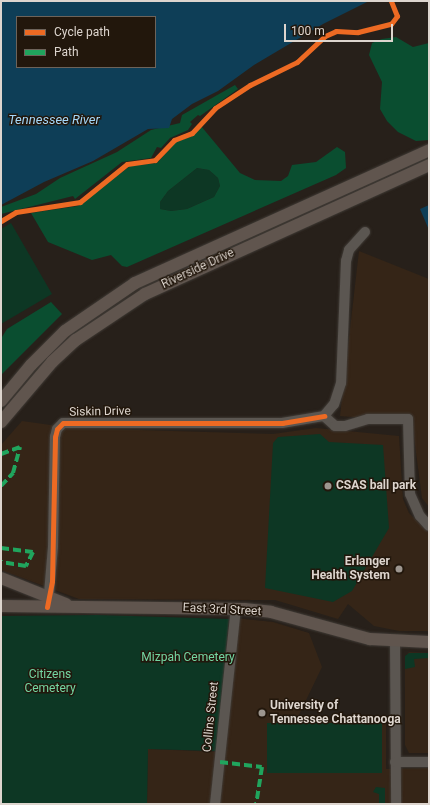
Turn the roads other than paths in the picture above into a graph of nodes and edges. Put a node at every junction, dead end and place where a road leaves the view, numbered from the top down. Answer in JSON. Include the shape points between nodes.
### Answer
{"nodes":[{"id":1,"x":429,"y":150,"type":"edge"},
{"id":2,"x":429,"y":165,"type":"edge"},
{"id":3,"x":365,"y":232,"type":"dead end"},
{"id":4,"x":1,"y":401,"type":"edge"},
{"id":5,"x":324,"y":416,"type":"junction"},
{"id":6,"x":1,"y":422,"type":"edge"},
{"id":7,"x":429,"y":526,"type":"edge"},
{"id":8,"x":1,"y":578,"type":"edge"},
{"id":9,"x":49,"y":603,"type":"junction"},
{"id":10,"x":1,"y":606,"type":"edge"},
{"id":11,"x":236,"y":609,"type":"junction"},
{"id":12,"x":395,"y":642,"type":"junction"},
{"id":13,"x":429,"y":642,"type":"edge"},
{"id":14,"x":395,"y":762,"type":"junction"},
{"id":15,"x":429,"y":762,"type":"edge"},
{"id":16,"x":215,"y":804,"type":"edge"},
{"id":17,"x":396,"y":804,"type":"edge"}],
"edges":[{"from":1,"to":4,"type":"main road","name":"Riverside Drive","via":[[135,283],[65,331]]},
{"from":2,"to":6,"type":"main road","name":"Riverside Drive","via":[[145,294],[76,340],[52,362]]},
{"from":3,"to":5,"type":"street","via":[[349,250],[346,261],[341,383],[334,404]]},
{"from":5,"to":7,"type":"street","via":[[335,426],[368,418],[408,419],[410,494],[420,516]]},
{"from":5,"to":9,"type":"street","name":"Siskin Drive","via":[[282,423],[63,423],[57,429],[55,438]]},
{"from":8,"to":9,"type":"main road","name":"East 3rd Street"},
{"from":9,"to":10,"type":"main road","name":"East 3rd Street"},
{"from":9,"to":11,"type":"main road","name":"East 3rd Street"},
{"from":11,"to":12,"type":"main road","name":"East 3rd Street","via":[[271,612],[348,635]]},
{"from":11,"to":16,"type":"street","name":"Collins Street"},
{"from":12,"to":13,"type":"main road","name":"East 3rd Street"},
{"from":12,"to":14,"type":"street"},
{"from":14,"to":15,"type":"street"},
{"from":14,"to":17,"type":"street"}]}
